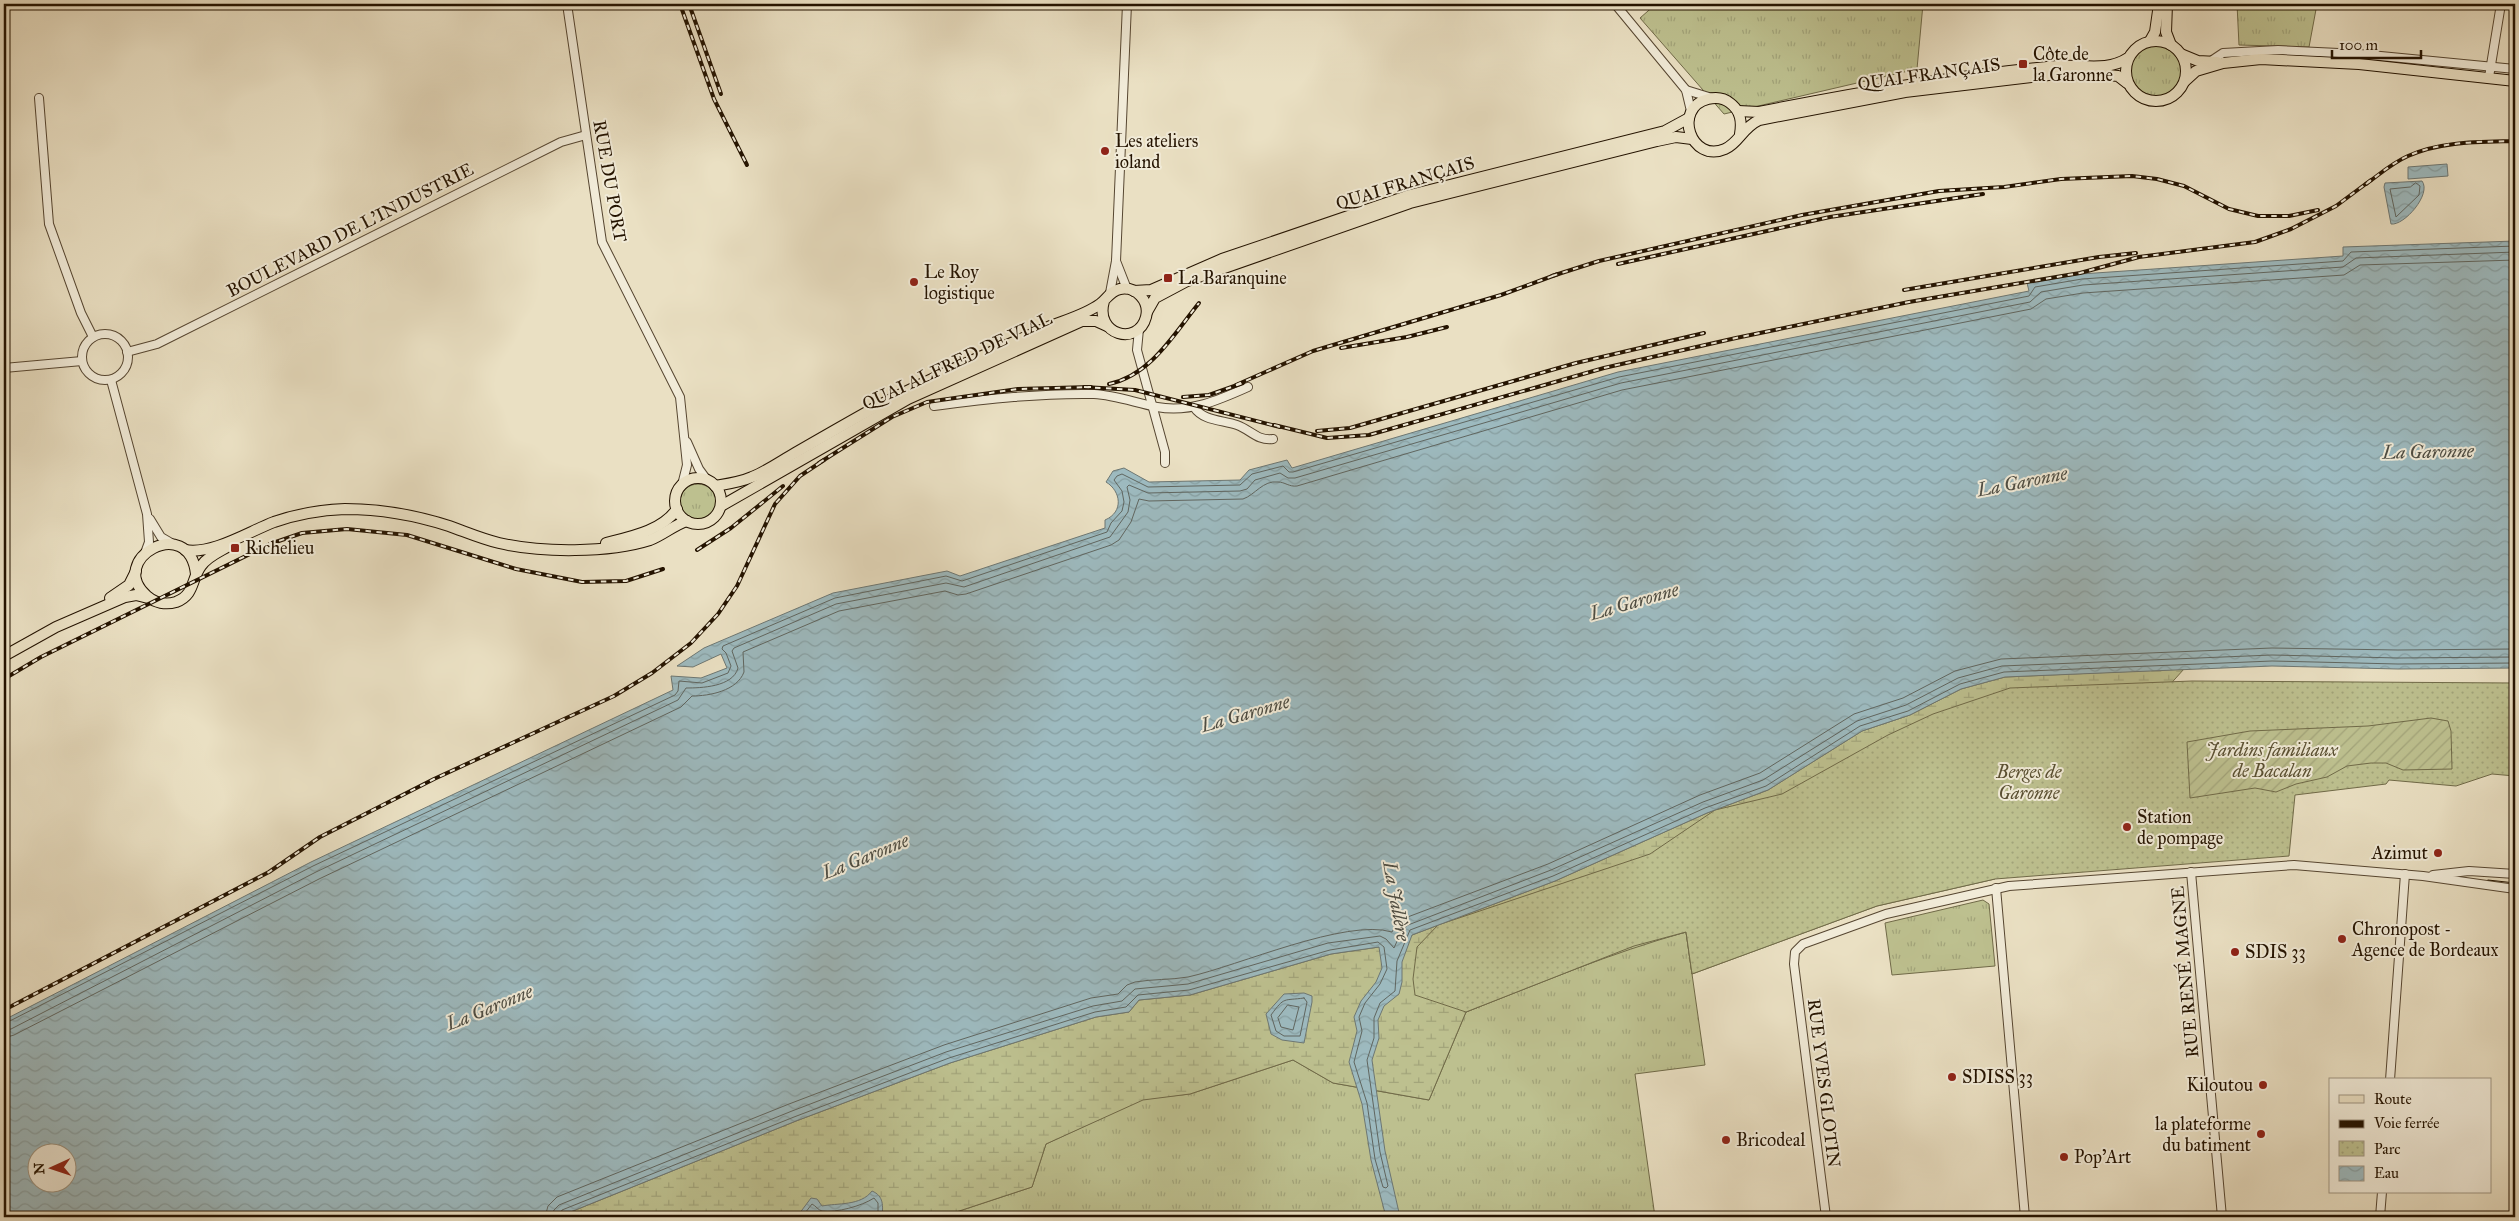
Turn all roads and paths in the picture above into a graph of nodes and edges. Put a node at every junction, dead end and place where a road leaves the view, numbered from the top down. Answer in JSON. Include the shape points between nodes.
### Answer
{"nodes":[{"id":1,"x":568,"y":4,"type":"edge"},
{"id":2,"x":1127,"y":4,"type":"edge"},
{"id":3,"x":1615,"y":4,"type":"edge"},
{"id":4,"x":2159,"y":4,"type":"edge"},
{"id":5,"x":2167,"y":4,"type":"edge"},
{"id":6,"x":2501,"y":4,"type":"edge"},
{"id":7,"x":2150,"y":41,"type":"junction"},
{"id":8,"x":2171,"y":45,"type":"junction"},
{"id":9,"x":2181,"y":54,"type":"junction"},
{"id":10,"x":2128,"y":58,"type":"junction"},
{"id":11,"x":2211,"y":62,"type":"junction"},
{"id":12,"x":2223,"y":63,"type":"junction"},
{"id":13,"x":2515,"y":69,"type":"edge"},
{"id":14,"x":2490,"y":71,"type":"junction"},
{"id":15,"x":2515,"y":76,"type":"edge"},
{"id":16,"x":2185,"y":81,"type":"junction"},
{"id":17,"x":2515,"y":81,"type":"edge"},
{"id":18,"x":2128,"y":83,"type":"junction"},
{"id":19,"x":1686,"y":90,"type":"junction"},
{"id":20,"x":39,"y":98,"type":"dead end"},
{"id":21,"x":1712,"y":98,"type":"junction"},
{"id":22,"x":1738,"y":111,"type":"junction"},
{"id":23,"x":1690,"y":115,"type":"junction"},
{"id":24,"x":1740,"y":134,"type":"junction"},
{"id":25,"x":586,"y":135,"type":"junction"},
{"id":26,"x":1692,"y":139,"type":"junction"},
{"id":27,"x":1116,"y":261,"type":"junction"},
{"id":28,"x":1130,"y":290,"type":"junction"},
{"id":29,"x":1107,"y":297,"type":"junction"},
{"id":30,"x":1147,"y":312,"type":"junction"},
{"id":31,"x":1107,"y":326,"type":"junction"},
{"id":32,"x":1139,"y":329,"type":"junction"},
{"id":33,"x":93,"y":337,"type":"junction"},
{"id":34,"x":127,"y":352,"type":"junction"},
{"id":35,"x":82,"y":361,"type":"junction"},
{"id":36,"x":4,"y":368,"type":"edge"},
{"id":37,"x":111,"y":380,"type":"junction"},
{"id":38,"x":1248,"y":387,"type":"dead end"},
{"id":39,"x":934,"y":406,"type":"dead end"},
{"id":40,"x":1152,"y":406,"type":"junction"},
{"id":41,"x":1194,"y":407,"type":"junction"},
{"id":42,"x":685,"y":436,"type":"junction"},
{"id":43,"x":1273,"y":439,"type":"dead end"},
{"id":44,"x":1165,"y":462,"type":"dead end"},
{"id":45,"x":711,"y":483,"type":"junction"},
{"id":46,"x":682,"y":485,"type":"junction"},
{"id":47,"x":720,"y":506,"type":"junction"},
{"id":48,"x":677,"y":509,"type":"junction"},
{"id":49,"x":147,"y":514,"type":"junction"},
{"id":50,"x":687,"y":521,"type":"junction"},
{"id":51,"x":245,"y":535,"type":"junction"},
{"id":52,"x":173,"y":544,"type":"junction"},
{"id":53,"x":570,"y":549,"type":"junction"},
{"id":54,"x":185,"y":550,"type":"junction"},
{"id":55,"x":145,"y":553,"type":"junction"},
{"id":56,"x":136,"y":571,"type":"junction"},
{"id":57,"x":196,"y":574,"type":"junction"},
{"id":58,"x":148,"y":598,"type":"junction"},
{"id":59,"x":75,"y":618,"type":"junction"},
{"id":60,"x":4,"y":656,"type":"edge"},
{"id":61,"x":2191,"y":872,"type":"junction"},
{"id":62,"x":2405,"y":874,"type":"junction"},
{"id":63,"x":2515,"y":874,"type":"edge"},
{"id":64,"x":2423,"y":876,"type":"junction"},
{"id":65,"x":1996,"y":888,"type":"junction"},
{"id":66,"x":2515,"y":888,"type":"edge"},
{"id":67,"x":2390,"y":1078,"type":"edge"},
{"id":68,"x":2382,"y":1194,"type":"edge"},
{"id":69,"x":1826,"y":1217,"type":"edge"},
{"id":70,"x":2025,"y":1217,"type":"edge"},
{"id":71,"x":2222,"y":1217,"type":"edge"},
{"id":72,"x":2380,"y":1217,"type":"edge"}],
"edges":[{"from":1,"to":25,"type":"street","name":"RUE DU PORT"},
{"from":2,"to":27,"type":"street"},
{"from":3,"to":19,"type":"street"},
{"from":4,"to":7,"type":"main road","via":[[2155,32]]},
{"from":5,"to":8,"type":"main road","via":[[2166,32]]},
{"from":6,"to":14,"type":"street"},
{"from":7,"to":8,"type":"main road"},
{"from":7,"to":10,"type":"main road","via":[[2141,44]]},
{"from":8,"to":9,"type":"main road"},
{"from":9,"to":11,"type":"main road"},
{"from":9,"to":16,"type":"main road"},
{"from":10,"to":18,"type":"main road","via":[[2125,75]]},
{"from":10,"to":22,"type":"main road","name":"QUAI FRANÇAIS","via":[[2112,66],[2057,66],[1945,79],[1890,86],[1759,112]]},
{"from":11,"to":12,"type":"main road"},
{"from":11,"to":14,"type":"street","via":[[2223,53],[2278,50],[2360,54]]},
{"from":12,"to":14,"type":"main road","via":[[2280,59],[2427,70]]},
{"from":12,"to":16,"type":"main road","via":[[2196,71]]},
{"from":13,"to":14,"type":"street"},
{"from":14,"to":15,"type":"main road"},
{"from":14,"to":17,"type":"main road"},
{"from":16,"to":18,"type":"main road","via":[[2174,96],[2157,102],[2139,97]]},
{"from":18,"to":24,"type":"main road","name":"QUAI FRANÇAIS","via":[[2118,76],[2057,74],[1905,92],[1766,118],[1749,125]]},
{"from":19,"to":21,"type":"street"},
{"from":19,"to":23,"type":"street"},
{"from":20,"to":33,"type":"street","via":[[49,224]]},
{"from":21,"to":22,"type":"main road","via":[[1727,101]]},
{"from":21,"to":23,"type":"main road","via":[[1704,100]]},
{"from":22,"to":24,"type":"main road","via":[[1742,126]]},
{"from":23,"to":26,"type":"main road"},
{"from":23,"to":28,"type":"main road","name":"QUAI FRANÇAIS","via":[[1672,129],[1410,195],[1213,263],[1152,290]]},
{"from":24,"to":26,"type":"main road","via":[[1731,146],[1717,152],[1703,149]]},
{"from":25,"to":34,"type":"street","name":"BOULEVARD DE L'INDUSTRIE","via":[[561,142],[157,344]]},
{"from":25,"to":42,"type":"street","name":"RUE DU PORT","via":[[602,242],[676,388]]},
{"from":26,"to":30,"type":"main road","name":"QUAI FRANÇAIS","via":[[1676,137],[1657,141],[1410,203],[1187,281],[1155,298]]},
{"from":27,"to":28,"type":"street"},
{"from":27,"to":29,"type":"street"},
{"from":28,"to":29,"type":"main road"},
{"from":28,"to":30,"type":"main road","via":[[1144,300]]},
{"from":29,"to":31,"type":"main road","via":[[1102,314]]},
{"from":29,"to":45,"type":"main road","name":"QUAI ALFRED DE VIAL","via":[[1094,308],[901,394],[752,477]]},
{"from":30,"to":32,"type":"main road"},
{"from":31,"to":32,"type":"main road","via":[[1126,334]]},
{"from":31,"to":47,"type":"main road","name":"QUAI ALFRED DE VIAL","via":[[1096,321],[1082,322],[928,389]]},
{"from":32,"to":40,"type":"street","via":[[1137,350]]},
{"from":33,"to":34,"type":"street","via":[[112,335]]},
{"from":33,"to":35,"type":"street","via":[[84,347]]},
{"from":34,"to":37,"type":"street","via":[[124,369]]},
{"from":35,"to":36,"type":"street"},
{"from":35,"to":37,"type":"street","via":[[90,376]]},
{"from":37,"to":49,"type":"street"},
{"from":38,"to":41,"type":"street"},
{"from":39,"to":40,"type":"street","via":[[1018,396],[1091,394]]},
{"from":40,"to":41,"type":"street"},
{"from":40,"to":44,"type":"street"},
{"from":41,"to":43,"type":"street","via":[[1202,416],[1239,426],[1260,439]]},
{"from":42,"to":45,"type":"street","name":"RUE DU PORT","via":[[695,461]]},
{"from":42,"to":46,"type":"street","name":"RUE DU PORT","via":[[686,470]]},
{"from":45,"to":46,"type":"main road","via":[[696,478]]},
{"from":45,"to":47,"type":"main road","via":[[721,499]]},
{"from":46,"to":48,"type":"main road","via":[[676,496]]},
{"from":47,"to":50,"type":"main road","via":[[709,521],[698,524]]},
{"from":48,"to":50,"type":"main road"},
{"from":48,"to":53,"type":"main road","via":[[663,523],[644,532]]},
{"from":49,"to":52,"type":"street","via":[[157,532]]},
{"from":49,"to":55,"type":"street","via":[[149,542]]},
{"from":50,"to":53,"type":"main road","via":[[635,544],[592,550]]},
{"from":51,"to":53,"type":"main road","via":[[302,514],[358,510],[411,515],[512,546]]},
{"from":51,"to":54,"type":"main road","via":[[205,551]]},
{"from":51,"to":57,"type":"main road","via":[[208,558]]},
{"from":52,"to":54,"type":"main road"},
{"from":52,"to":55,"type":"main road","via":[[158,545]]},
{"from":54,"to":57,"type":"main road","via":[[193,561]]},
{"from":55,"to":56,"type":"main road"},
{"from":56,"to":58,"type":"main road","via":[[139,586]]},
{"from":56,"to":59,"type":"main road","via":[[124,590]]},
{"from":57,"to":58,"type":"main road","via":[[192,588],[183,598],[167,604]]},
{"from":58,"to":59,"type":"main road","via":[[129,596]]},
{"from":59,"to":60,"type":"main road"},
{"from":61,"to":62,"type":"street","via":[[2294,865]]},
{"from":61,"to":65,"type":"street"},
{"from":61,"to":71,"type":"street","name":"RUE RENÉ MAGNE"},
{"from":62,"to":64,"type":"street"},
{"from":62,"to":67,"type":"street"},
{"from":63,"to":64,"type":"street","via":[[2469,871]]},
{"from":64,"to":66,"type":"street"},
{"from":65,"to":69,"type":"street","name":"RUE YVES GLOTIN","via":[[1886,914],[1803,944],[1795,952]]},
{"from":65,"to":70,"type":"street"},
{"from":68,"to":72,"type":"street"}]}
